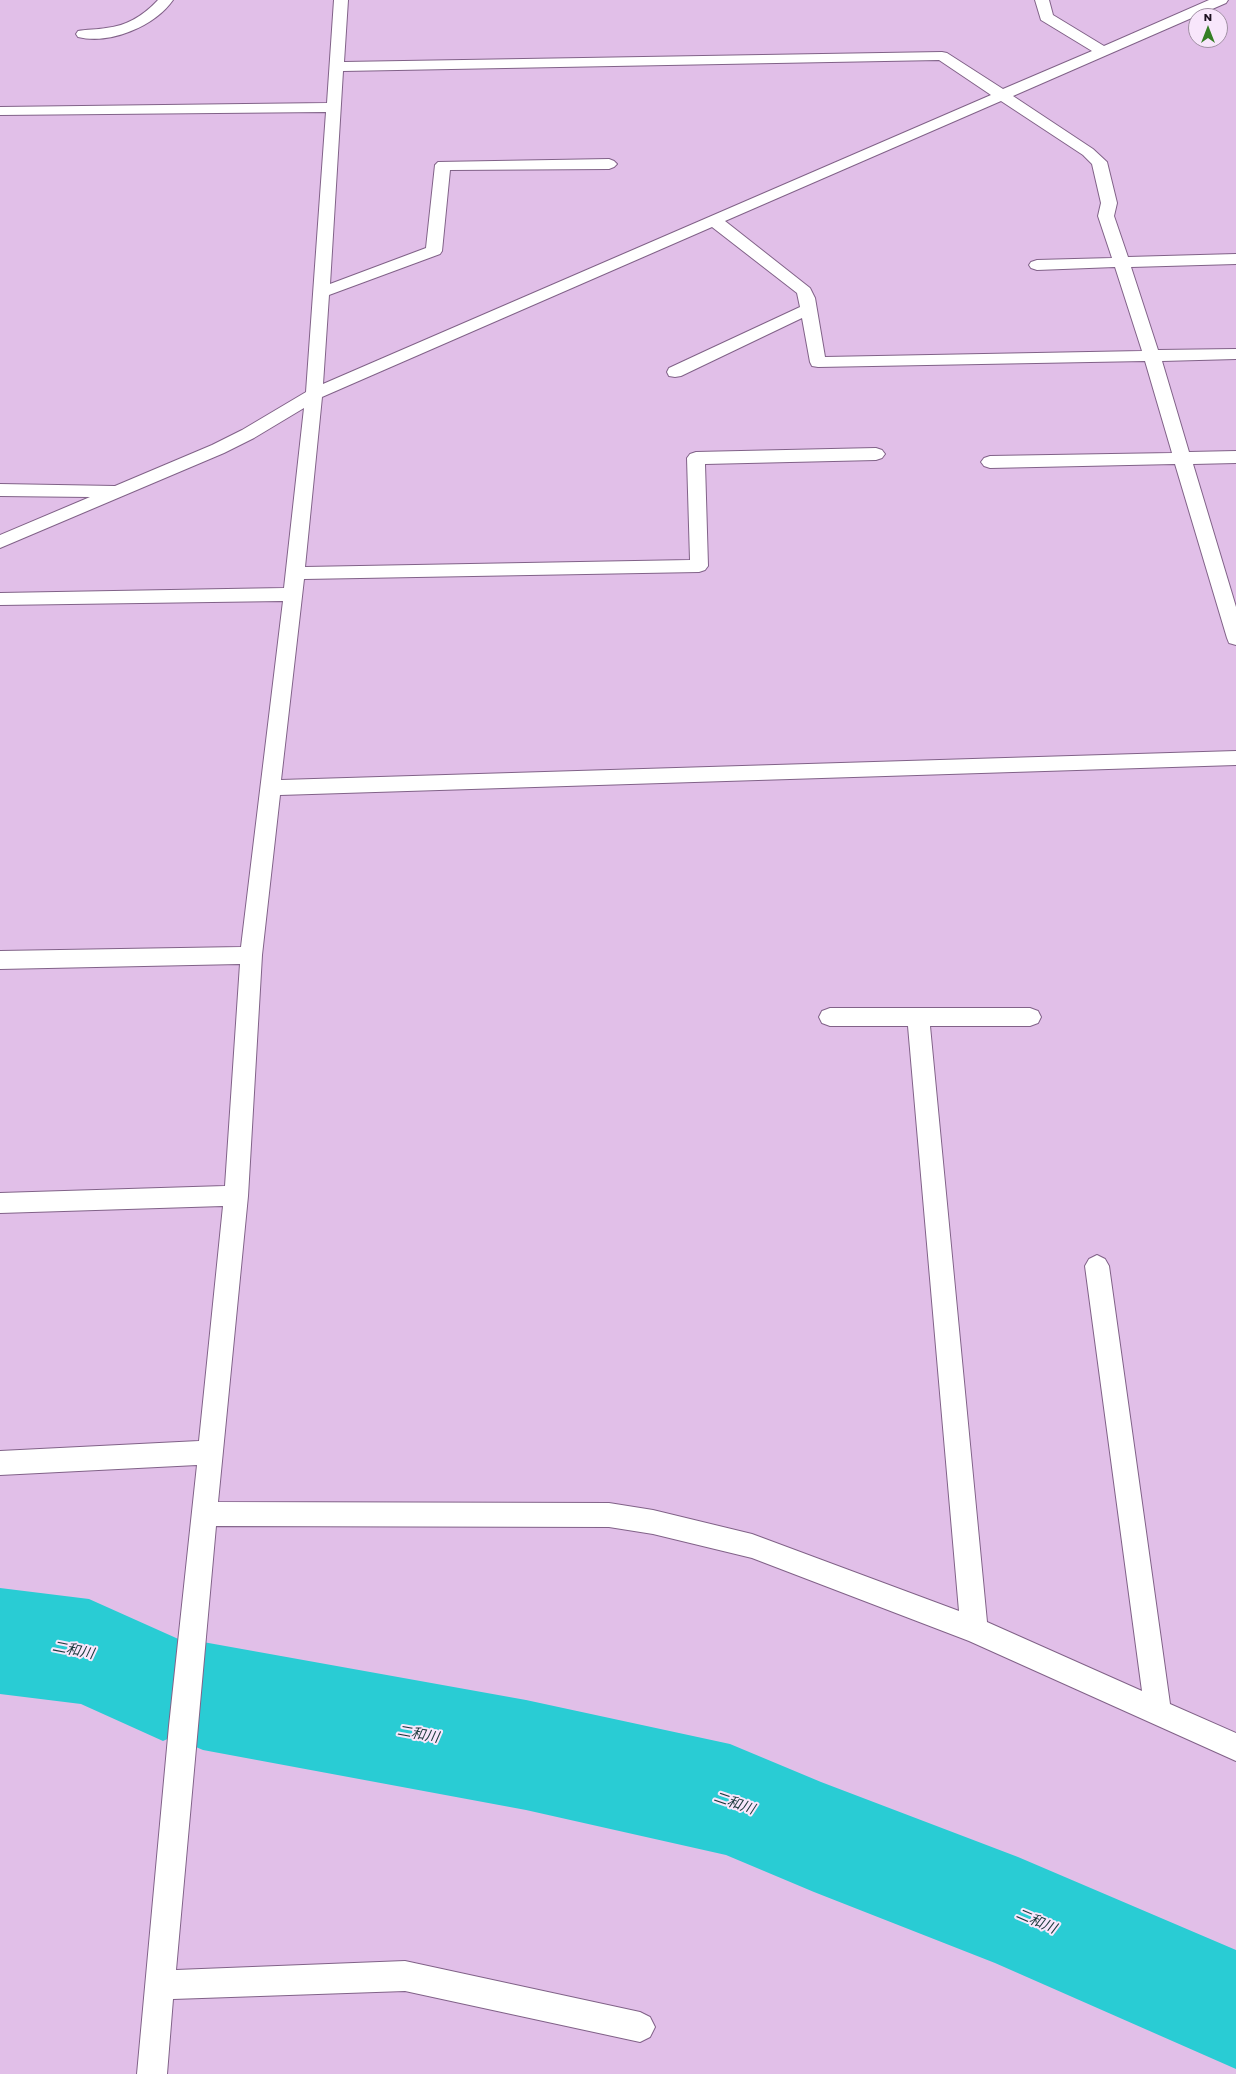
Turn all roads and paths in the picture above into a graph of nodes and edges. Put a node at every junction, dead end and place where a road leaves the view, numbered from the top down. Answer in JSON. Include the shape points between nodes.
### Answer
{"nodes":[{"id":1,"x":166,"y":0,"type":"edge"},
{"id":2,"x":341,"y":0,"type":"edge"},
{"id":3,"x":1042,"y":0,"type":"edge"},
{"id":4,"x":1221,"y":0,"type":"edge"},
{"id":5,"x":83,"y":34,"type":"dead end"},
{"id":6,"x":1103,"y":51,"type":"junction"},
{"id":7,"x":335,"y":67,"type":"junction"},
{"id":8,"x":1002,"y":95,"type":"junction"},
{"id":9,"x":332,"y":107,"type":"junction"},
{"id":10,"x":0,"y":111,"type":"edge"},
{"id":11,"x":609,"y":164,"type":"dead end"},
{"id":12,"x":713,"y":220,"type":"junction"},
{"id":13,"x":1236,"y":259,"type":"edge"},
{"id":14,"x":1119,"y":262,"type":"junction"},
{"id":15,"x":1037,"y":265,"type":"dead end"},
{"id":16,"x":320,"y":293,"type":"junction"},
{"id":17,"x":809,"y":309,"type":"junction"},
{"id":18,"x":1236,"y":354,"type":"edge"},
{"id":19,"x":1152,"y":356,"type":"junction"},
{"id":20,"x":675,"y":372,"type":"dead end"},
{"id":21,"x":314,"y":394,"type":"junction"},
{"id":22,"x":876,"y":454,"type":"dead end"},
{"id":23,"x":1236,"y":457,"type":"edge"},
{"id":24,"x":1182,"y":458,"type":"junction"},
{"id":25,"x":990,"y":462,"type":"dead end"},
{"id":26,"x":0,"y":490,"type":"edge"},
{"id":27,"x":121,"y":491,"type":"junction"},
{"id":28,"x":0,"y":542,"type":"edge"},
{"id":29,"x":296,"y":573,"type":"junction"},
{"id":30,"x":1229,"y":589,"type":"edge"},
{"id":31,"x":293,"y":594,"type":"junction"},
{"id":32,"x":0,"y":599,"type":"edge"},
{"id":33,"x":1236,"y":638,"type":"edge"},
{"id":34,"x":1236,"y":758,"type":"edge"},
{"id":35,"x":270,"y":788,"type":"junction"},
{"id":36,"x":251,"y":955,"type":"junction"},
{"id":37,"x":0,"y":960,"type":"edge"},
{"id":38,"x":830,"y":1017,"type":"dead end"},
{"id":39,"x":918,"y":1017,"type":"junction"},
{"id":40,"x":1030,"y":1017,"type":"dead end"},
{"id":41,"x":236,"y":1196,"type":"junction"},
{"id":42,"x":0,"y":1203,"type":"edge"},
{"id":43,"x":1097,"y":1266,"type":"dead end"},
{"id":44,"x":210,"y":1452,"type":"junction"},
{"id":45,"x":0,"y":1463,"type":"edge"},
{"id":46,"x":205,"y":1514,"type":"junction"},
{"id":47,"x":974,"y":1630,"type":"junction"},
{"id":48,"x":1158,"y":1712,"type":"junction"},
{"id":49,"x":1236,"y":1747,"type":"edge"},
{"id":50,"x":160,"y":1985,"type":"junction"},
{"id":51,"x":640,"y":2027,"type":"dead end"},
{"id":52,"x":152,"y":2074,"type":"edge"}],
"edges":[{"from":1,"to":5,"type":"street","via":[[155,14],[142,22],[107,34]]},
{"from":2,"to":7,"type":"street"},
{"from":3,"to":6,"type":"street","via":[[1046,17]]},
{"from":4,"to":6,"type":"street"},
{"from":6,"to":8,"type":"street"},
{"from":7,"to":8,"type":"street","via":[[942,56]]},
{"from":7,"to":9,"type":"street"},
{"from":8,"to":12,"type":"street"},
{"from":8,"to":14,"type":"street","via":[[1099,162],[1109,204],[1106,216]]},
{"from":9,"to":10,"type":"street"},
{"from":9,"to":16,"type":"street"},
{"from":11,"to":16,"type":"street","via":[[443,166],[434,251]]},
{"from":12,"to":17,"type":"street","via":[[804,291]]},
{"from":12,"to":21,"type":"street"},
{"from":13,"to":14,"type":"street"},
{"from":14,"to":15,"type":"street"},
{"from":14,"to":19,"type":"street"},
{"from":16,"to":21,"type":"street"},
{"from":17,"to":19,"type":"street","via":[[818,362]]},
{"from":17,"to":20,"type":"street"},
{"from":18,"to":19,"type":"street"},
{"from":19,"to":24,"type":"street"},
{"from":21,"to":27,"type":"street","via":[[248,434]]},
{"from":21,"to":29,"type":"street"},
{"from":22,"to":29,"type":"street","via":[[696,458],[699,566]]},
{"from":23,"to":24,"type":"street"},
{"from":24,"to":25,"type":"street"},
{"from":24,"to":30,"type":"street"},
{"from":26,"to":27,"type":"street"},
{"from":27,"to":28,"type":"street"},
{"from":29,"to":31,"type":"street"},
{"from":30,"to":33,"type":"street"},
{"from":31,"to":32,"type":"street"},
{"from":31,"to":35,"type":"street"},
{"from":34,"to":35,"type":"street"},
{"from":35,"to":36,"type":"street"},
{"from":36,"to":37,"type":"street"},
{"from":36,"to":41,"type":"street"},
{"from":38,"to":39,"type":"street"},
{"from":39,"to":40,"type":"street"},
{"from":39,"to":47,"type":"street"},
{"from":41,"to":42,"type":"street"},
{"from":41,"to":44,"type":"street"},
{"from":43,"to":48,"type":"street"},
{"from":44,"to":45,"type":"street"},
{"from":44,"to":46,"type":"street"},
{"from":46,"to":47,"type":"street","via":[[609,1515],[653,1522],[752,1546]]},
{"from":46,"to":50,"type":"street","via":[[188,1666]]},
{"from":47,"to":48,"type":"street"},
{"from":48,"to":49,"type":"street"},
{"from":50,"to":51,"type":"street","via":[[405,1976]]},
{"from":50,"to":52,"type":"street"}]}
